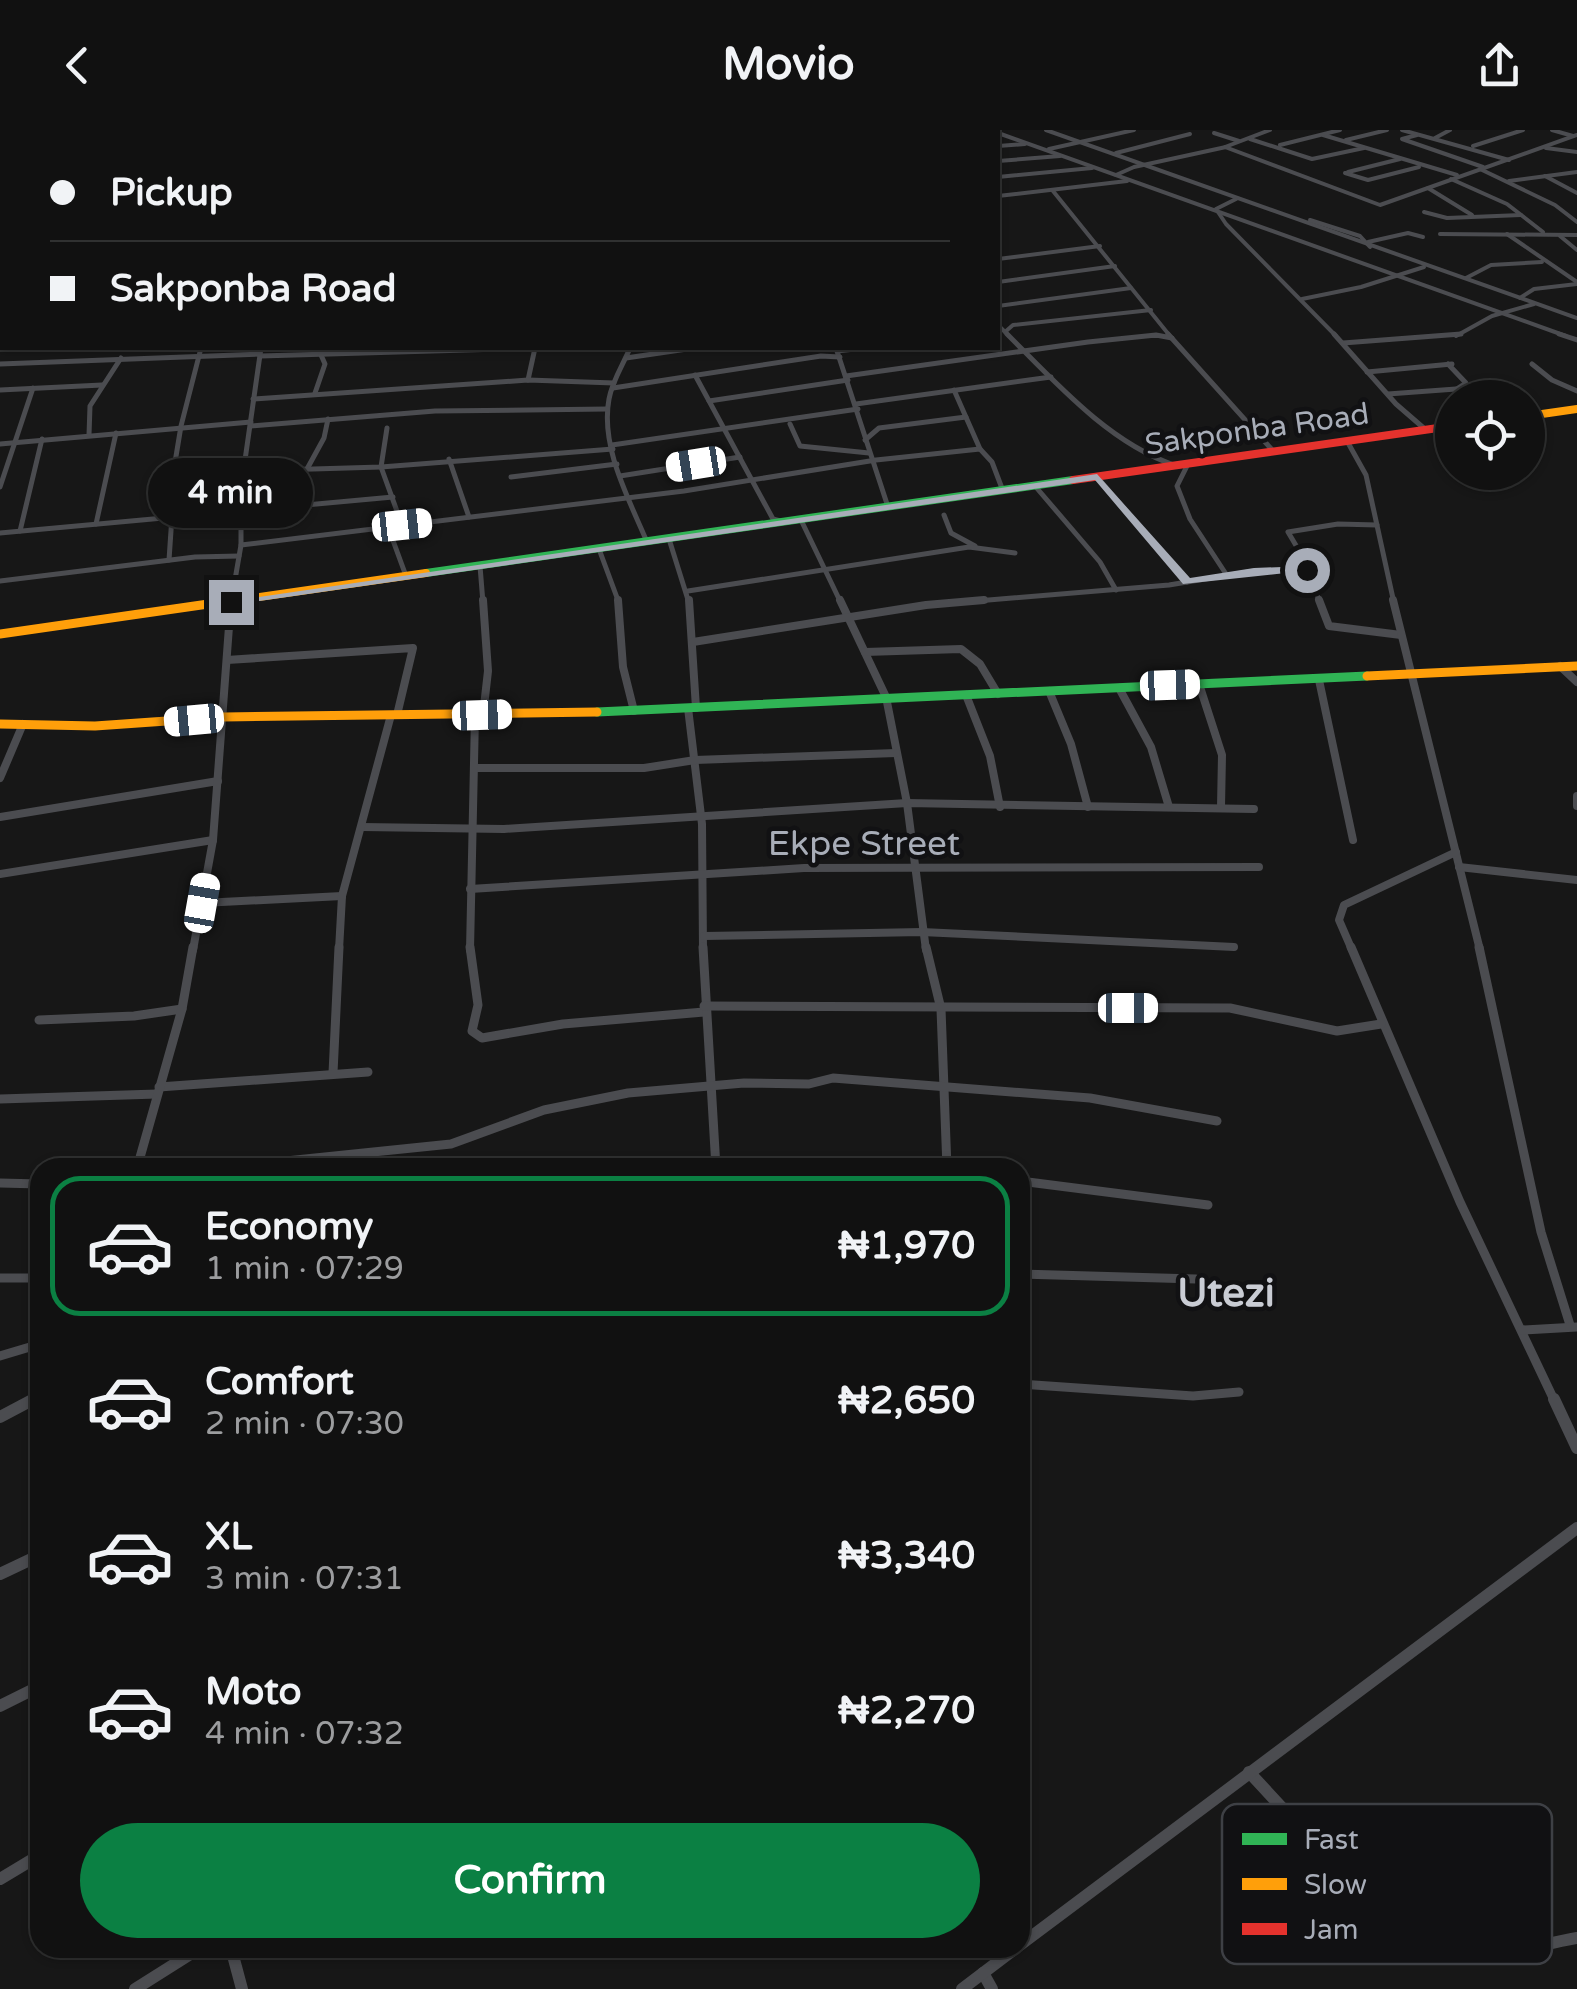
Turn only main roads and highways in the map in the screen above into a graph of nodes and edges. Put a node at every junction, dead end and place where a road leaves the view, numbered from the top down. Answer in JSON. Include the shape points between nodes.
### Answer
{"nodes":[{"id":1,"x":1577,"y":409,"type":"edge"},
{"id":2,"x":1545,"y":414,"type":"edge"},
{"id":3,"x":1435,"y":429,"type":"edge"},
{"id":4,"x":0,"y":634,"type":"edge"},
{"id":5,"x":1577,"y":666,"type":"edge"},
{"id":6,"x":0,"y":724,"type":"edge"}],
"edges":[{"from":1,"to":2,"type":"main road"},
{"from":3,"to":4,"type":"main road","name":"Sakponba Road"},
{"from":5,"to":6,"type":"main road","via":[[634,711]]}]}
